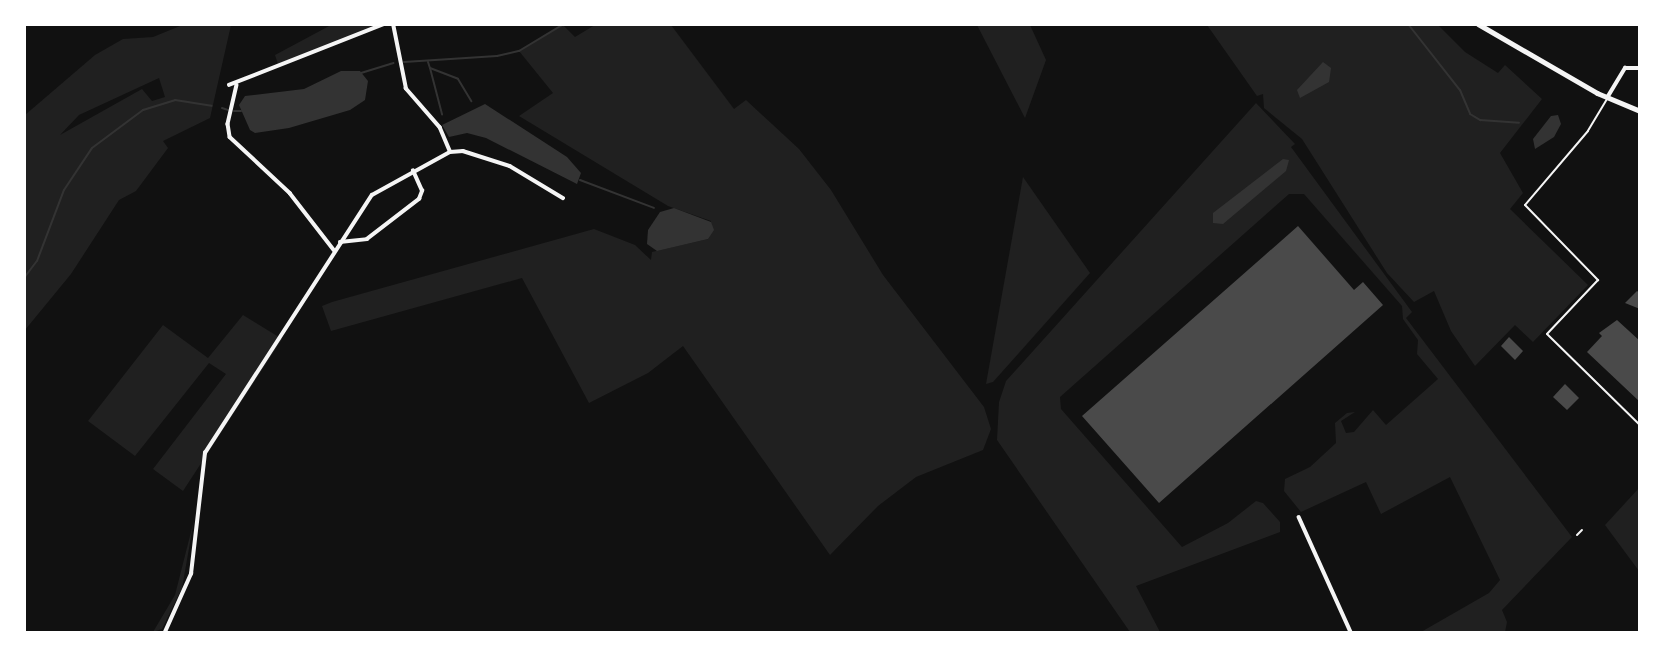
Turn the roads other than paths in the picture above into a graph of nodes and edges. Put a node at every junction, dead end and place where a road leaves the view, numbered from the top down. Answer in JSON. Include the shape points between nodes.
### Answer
{"nodes":[{"id":1,"x":384,"y":24,"type":"edge"},
{"id":2,"x":393,"y":24,"type":"edge"},
{"id":3,"x":1478,"y":24,"type":"edge"},
{"id":4,"x":1640,"y":68,"type":"edge"},
{"id":5,"x":229,"y":85,"type":"dead end"},
{"id":6,"x":237,"y":85,"type":"junction"},
{"id":7,"x":1608,"y":98,"type":"junction"},
{"id":8,"x":1640,"y":111,"type":"edge"},
{"id":9,"x":450,"y":152,"type":"junction"},
{"id":10,"x":413,"y":171,"type":"junction"},
{"id":11,"x":563,"y":198,"type":"dead end"},
{"id":12,"x":340,"y":242,"type":"junction"},
{"id":13,"x":334,"y":250,"type":"junction"},
{"id":14,"x":1640,"y":425,"type":"edge"},
{"id":15,"x":1299,"y":517,"type":"dead end"},
{"id":16,"x":165,"y":632,"type":"edge"},
{"id":17,"x":1351,"y":632,"type":"edge"}],
"edges":[{"from":1,"to":6,"type":"street"},
{"from":2,"to":9,"type":"street","via":[[406,89],[440,128]]},
{"from":3,"to":7,"type":"street"},
{"from":4,"to":7,"type":"street","via":[[1625,68]]},
{"from":5,"to":6,"type":"street"},
{"from":6,"to":13,"type":"street","via":[[228,124],[230,137],[289,193]]},
{"from":7,"to":8,"type":"street"},
{"from":7,"to":14,"type":"lane","via":[[1588,131],[1525,205],[1598,280],[1546,334]]},
{"from":9,"to":10,"type":"street"},
{"from":9,"to":11,"type":"street","via":[[463,151],[510,166]]},
{"from":10,"to":12,"type":"street","via":[[372,195]]},
{"from":10,"to":12,"type":"street","via":[[422,191],[419,199],[367,239]]},
{"from":12,"to":13,"type":"street"},
{"from":13,"to":16,"type":"street","via":[[205,453],[191,575]]},
{"from":15,"to":17,"type":"street"}]}
